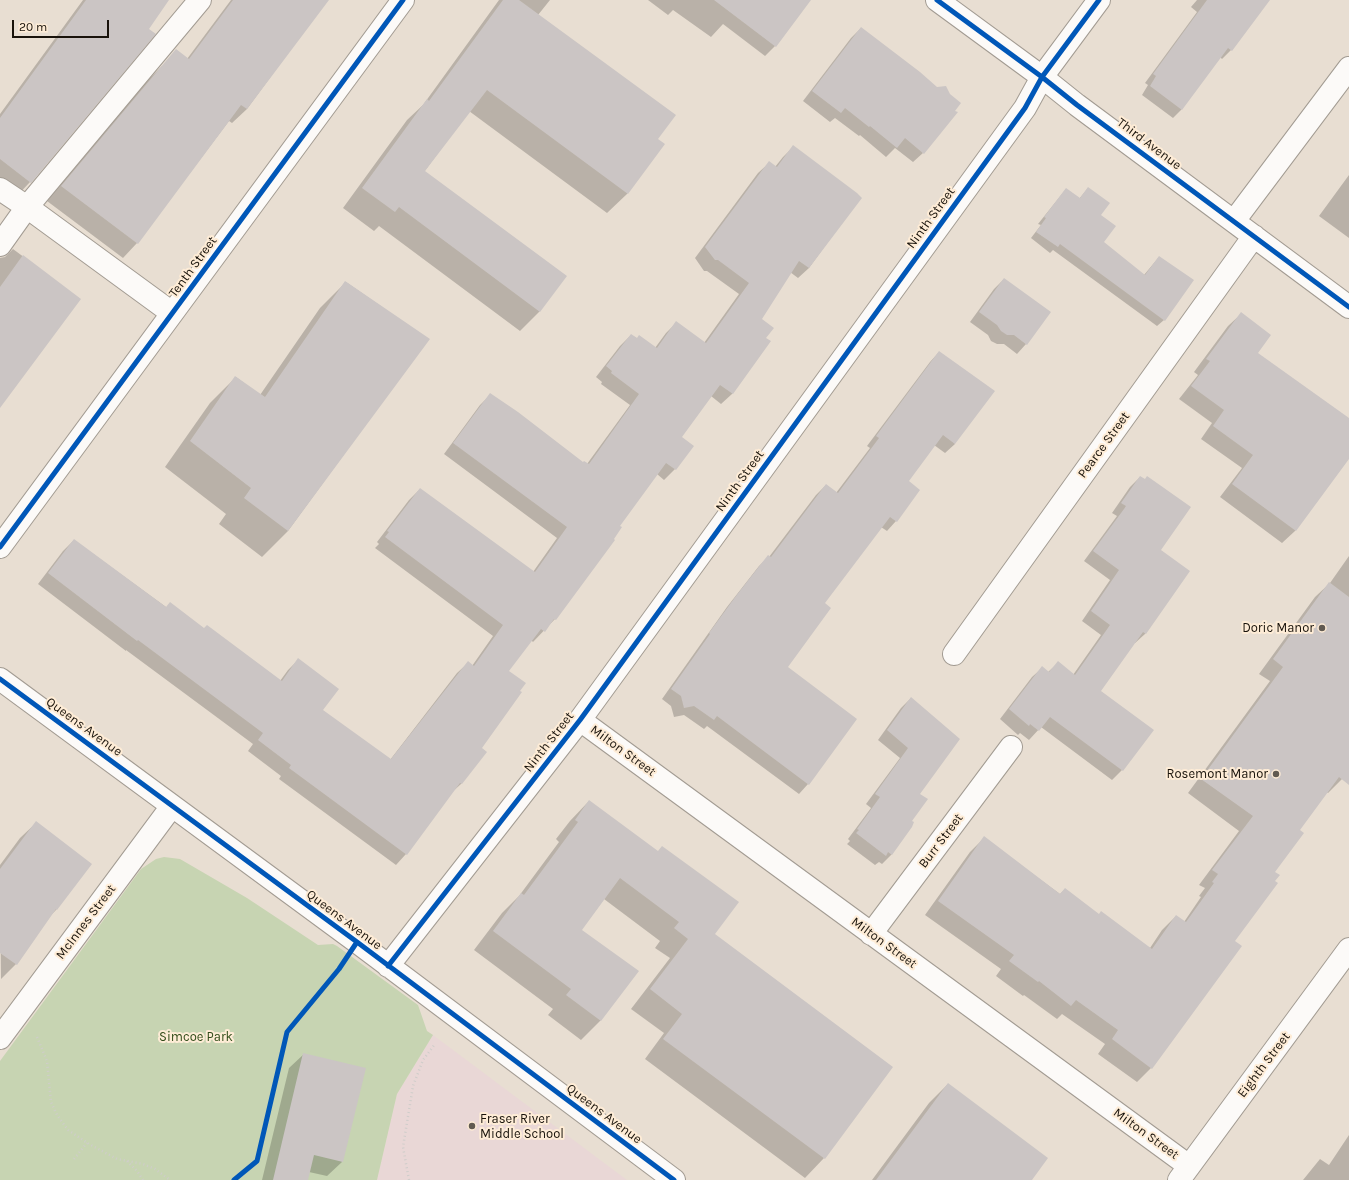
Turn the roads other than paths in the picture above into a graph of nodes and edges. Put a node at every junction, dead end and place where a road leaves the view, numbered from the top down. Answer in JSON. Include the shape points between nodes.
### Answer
{"nodes":[{"id":1,"x":200,"y":0,"type":"edge"},
{"id":2,"x":403,"y":0,"type":"edge"},
{"id":3,"x":936,"y":0,"type":"edge"},
{"id":4,"x":1099,"y":0,"type":"edge"},
{"id":5,"x":1349,"y":68,"type":"edge"},
{"id":6,"x":1042,"y":77,"type":"junction"},
{"id":7,"x":0,"y":189,"type":"edge"},
{"id":8,"x":28,"y":207,"type":"junction"},
{"id":9,"x":1234,"y":221,"type":"junction"},
{"id":10,"x":1254,"y":236,"type":"junction"},
{"id":11,"x":0,"y":245,"type":"edge"},
{"id":12,"x":1349,"y":307,"type":"edge"},
{"id":13,"x":172,"y":313,"type":"junction"},
{"id":14,"x":0,"y":547,"type":"edge"},
{"id":15,"x":954,"y":654,"type":"dead end"},
{"id":16,"x":0,"y":679,"type":"edge"},
{"id":17,"x":580,"y":720,"type":"junction"},
{"id":18,"x":1011,"y":747,"type":"dead end"},
{"id":19,"x":172,"y":806,"type":"junction"},
{"id":20,"x":871,"y":934,"type":"junction"},
{"id":21,"x":1349,"y":949,"type":"edge"},
{"id":22,"x":388,"y":966,"type":"junction"},
{"id":23,"x":0,"y":1038,"type":"edge"},
{"id":24,"x":1184,"y":1173,"type":"edge"},
{"id":25,"x":674,"y":1180,"type":"edge"}],
"edges":[{"from":1,"to":8,"type":"street"},
{"from":2,"to":13,"type":"street","name":"Tenth Street"},
{"from":3,"to":6,"type":"street","name":"Third Avenue"},
{"from":4,"to":6,"type":"street","name":"Ninth Street"},
{"from":5,"to":9,"type":"street"},
{"from":6,"to":9,"type":"street","name":"Third Avenue"},
{"from":6,"to":17,"type":"street","name":"Ninth Street","via":[[1024,108]]},
{"from":7,"to":8,"type":"street"},
{"from":8,"to":11,"type":"street"},
{"from":8,"to":13,"type":"street"},
{"from":9,"to":10,"type":"street","name":"Third Avenue"},
{"from":10,"to":12,"type":"street","name":"Third Avenue"},
{"from":10,"to":15,"type":"street","name":"Pearce Street"},
{"from":13,"to":14,"type":"street","name":"Tenth Street"},
{"from":16,"to":19,"type":"street","name":"Queens Avenue"},
{"from":17,"to":20,"type":"street","name":"Milton Street"},
{"from":17,"to":22,"type":"street","name":"Ninth Street"},
{"from":18,"to":20,"type":"street","name":"Burr Street"},
{"from":19,"to":22,"type":"street","name":"Queens Avenue"},
{"from":19,"to":23,"type":"street","name":"McInnes Street"},
{"from":20,"to":24,"type":"street","name":"Milton Street"},
{"from":21,"to":24,"type":"street","name":"Eighth Street"},
{"from":22,"to":25,"type":"street","name":"Queens Avenue"}]}
